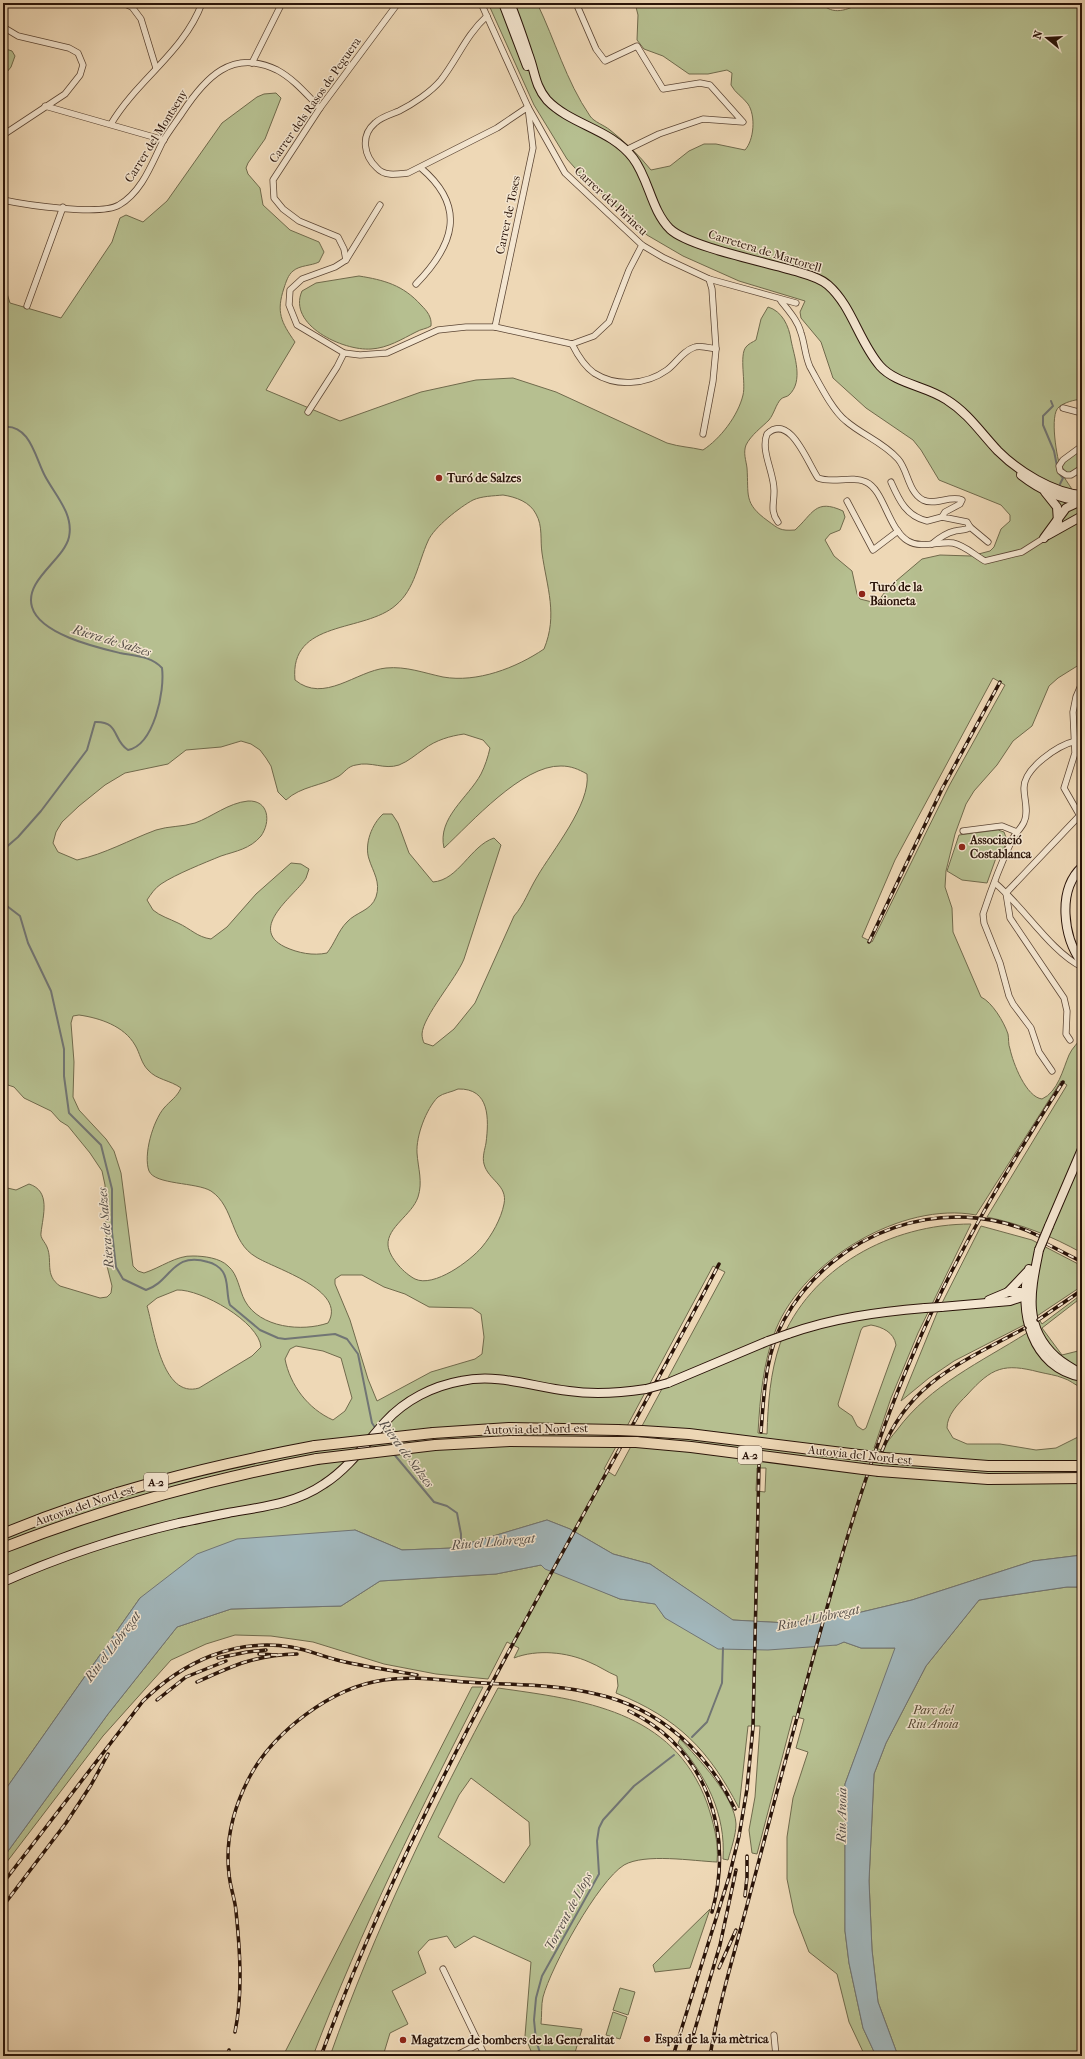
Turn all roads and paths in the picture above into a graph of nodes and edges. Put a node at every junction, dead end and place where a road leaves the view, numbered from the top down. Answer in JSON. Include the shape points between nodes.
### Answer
{"nodes":[{"id":1,"x":123,"y":3,"type":"edge"},
{"id":2,"x":202,"y":3,"type":"edge"},
{"id":3,"x":282,"y":3,"type":"edge"},
{"id":4,"x":398,"y":3,"type":"edge"},
{"id":5,"x":481,"y":3,"type":"edge"},
{"id":6,"x":503,"y":3,"type":"edge"},
{"id":7,"x":510,"y":3,"type":"edge"},
{"id":8,"x":576,"y":3,"type":"edge"},
{"id":9,"x":487,"y":16,"type":"junction"},
{"id":10,"x":3,"y":27,"type":"edge"},
{"id":11,"x":252,"y":63,"type":"junction"},
{"id":12,"x":156,"y":68,"type":"junction"},
{"id":13,"x":534,"y":79,"type":"junction"},
{"id":14,"x":45,"y":106,"type":"junction"},
{"id":15,"x":320,"y":108,"type":"junction"},
{"id":16,"x":528,"y":108,"type":"junction"},
{"id":17,"x":112,"y":124,"type":"junction"},
{"id":18,"x":3,"y":135,"type":"edge"},
{"id":19,"x":164,"y":140,"type":"junction"},
{"id":20,"x":626,"y":150,"type":"junction"},
{"id":21,"x":421,"y":168,"type":"junction"},
{"id":22,"x":3,"y":200,"type":"edge"},
{"id":23,"x":380,"y":205,"type":"dead end"},
{"id":24,"x":63,"y":207,"type":"junction"},
{"id":25,"x":642,"y":245,"type":"junction"},
{"id":26,"x":346,"y":260,"type":"junction"},
{"id":27,"x":709,"y":279,"type":"junction"},
{"id":28,"x":416,"y":284,"type":"dead end"},
{"id":29,"x":781,"y":301,"type":"junction"},
{"id":30,"x":796,"y":303,"type":"dead end"},
{"id":31,"x":28,"y":306,"type":"dead end"},
{"id":32,"x":495,"y":327,"type":"junction"},
{"id":33,"x":572,"y":344,"type":"junction"},
{"id":34,"x":716,"y":349,"type":"junction"},
{"id":35,"x":344,"y":353,"type":"junction"},
{"id":36,"x":1063,"y":408,"type":"dead end"},
{"id":37,"x":308,"y":412,"type":"dead end"},
{"id":38,"x":1082,"y":413,"type":"edge"},
{"id":39,"x":703,"y":434,"type":"dead end"},
{"id":40,"x":1082,"y":446,"type":"edge"},
{"id":41,"x":1000,"y":452,"type":"junction"},
{"id":42,"x":1082,"y":468,"type":"edge"},
{"id":43,"x":891,"y":482,"type":"dead end"},
{"id":44,"x":1053,"y":488,"type":"junction"},
{"id":45,"x":1043,"y":490,"type":"junction"},
{"id":46,"x":1064,"y":498,"type":"junction"},
{"id":47,"x":1081,"y":498,"type":"edge"},
{"id":48,"x":847,"y":501,"type":"dead end"},
{"id":49,"x":1057,"y":507,"type":"junction"},
{"id":50,"x":1066,"y":508,"type":"junction"},
{"id":51,"x":1082,"y":516,"type":"edge"},
{"id":52,"x":942,"y":517,"type":"junction"},
{"id":53,"x":778,"y":522,"type":"dead end"},
{"id":54,"x":1060,"y":523,"type":"junction"},
{"id":55,"x":970,"y":527,"type":"junction"},
{"id":56,"x":898,"y":531,"type":"junction"},
{"id":57,"x":1044,"y":538,"type":"joint"},
{"id":58,"x":988,"y":542,"type":"dead end"},
{"id":59,"x":932,"y":544,"type":"junction"},
{"id":60,"x":1082,"y":683,"type":"edge"},
{"id":61,"x":1076,"y":741,"type":"junction"},
{"id":62,"x":1081,"y":814,"type":"edge"},
{"id":63,"x":963,"y":831,"type":"dead end"},
{"id":64,"x":1017,"y":832,"type":"junction"},
{"id":65,"x":1082,"y":867,"type":"edge"},
{"id":66,"x":995,"y":883,"type":"junction"},
{"id":67,"x":1006,"y":893,"type":"junction"},
{"id":68,"x":1082,"y":963,"type":"edge"},
{"id":69,"x":1082,"y":967,"type":"edge"},
{"id":70,"x":1070,"y":1040,"type":"dead end"},
{"id":71,"x":1052,"y":1071,"type":"dead end"},
{"id":72,"x":1082,"y":1149,"type":"edge"},
{"id":73,"x":1039,"y":1250,"type":"junction"},
{"id":74,"x":1029,"y":1269,"type":"junction"},
{"id":75,"x":1032,"y":1279,"type":"junction"},
{"id":76,"x":1008,"y":1292,"type":"junction"},
{"id":77,"x":1024,"y":1294,"type":"junction"},
{"id":78,"x":1010,"y":1300,"type":"junction"},
{"id":79,"x":986,"y":1302,"type":"junction"},
{"id":80,"x":1025,"y":1310,"type":"junction"},
{"id":81,"x":1043,"y":1340,"type":"junction"},
{"id":82,"x":1082,"y":1376,"type":"edge"},
{"id":83,"x":1082,"y":1466,"type":"edge"},
{"id":84,"x":1082,"y":1478,"type":"edge"},
{"id":85,"x":3,"y":1534,"type":"edge"},
{"id":86,"x":3,"y":1548,"type":"edge"},
{"id":87,"x":3,"y":1582,"type":"edge"},
{"id":88,"x":443,"y":1969,"type":"dead end"},
{"id":89,"x":774,"y":2035,"type":"dead end"},
{"id":90,"x":479,"y":2044,"type":"junction"},
{"id":91,"x":455,"y":2056,"type":"edge"},
{"id":92,"x":485,"y":2056,"type":"edge"},
{"id":93,"x":776,"y":2056,"type":"edge"}],
"edges":[{"from":1,"to":12,"type":"street","via":[[132,7],[141,19]]},
{"from":2,"to":12,"type":"street","via":[[195,20],[178,46]]},
{"from":3,"to":11,"type":"street"},
{"from":4,"to":15,"type":"street","name":"Carrer dels Rasos de Peguera"},
{"from":5,"to":9,"type":"street","name":"Carrer del Pirineu"},
{"from":6,"to":13,"type":"main road"},
{"from":7,"to":13,"type":"main road","name":"Carretera de Martorell","via":[[530,56]]},
{"from":8,"to":20,"type":"street","via":[[596,50],[605,61],[637,46],[663,89],[700,83],[710,85],[743,122],[703,119],[660,134]]},
{"from":9,"to":16,"type":"street","name":"Carrer del Pirineu"},
{"from":9,"to":21,"type":"street","via":[[474,28],[440,81],[418,100],[375,122],[367,133],[365,152],[380,172],[395,175]]},
{"from":10,"to":14,"type":"street","via":[[18,36],[69,48],[78,53],[83,65],[80,75],[65,94]]},
{"from":11,"to":15,"type":"street","name":"Carrer del Montseny","via":[[284,74]]},
{"from":11,"to":19,"type":"street","name":"Carrer del Montseny","via":[[222,68],[200,86]]},
{"from":12,"to":17,"type":"street","via":[[128,98]]},
{"from":13,"to":20,"type":"main road","name":"Carretera de Martorell","via":[[541,92],[556,107],[606,134]]},
{"from":14,"to":17,"type":"street"},
{"from":14,"to":18,"type":"street"},
{"from":15,"to":26,"type":"street","name":"Carrer dels Rasos de Peguera","via":[[273,180],[274,198],[283,209],[299,221],[338,237]]},
{"from":16,"to":21,"type":"street","via":[[497,128]]},
{"from":16,"to":25,"type":"street","name":"Carrer del Pirineu","via":[[565,172]]},
{"from":16,"to":32,"type":"street","name":"Carrer de Toses","via":[[533,148]]},
{"from":17,"to":19,"type":"street"},
{"from":19,"to":24,"type":"street","name":"Carrer del Montseny","via":[[132,196],[119,205],[89,211]]},
{"from":20,"to":41,"type":"main road","name":"Carretera de Martorell","via":[[638,165],[661,217],[671,230],[691,241],[792,270],[825,283],[838,297],[880,366],[892,375],[940,395],[956,406]]},
{"from":21,"to":28,"type":"street","via":[[436,181],[446,198],[450,215],[450,234],[431,268]]},
{"from":22,"to":24,"type":"street","name":"Carrer del Montseny"},
{"from":23,"to":26,"type":"street"},
{"from":24,"to":31,"type":"street"},
{"from":25,"to":27,"type":"street","name":"Carrer del Pirineu"},
{"from":25,"to":33,"type":"street","via":[[629,270],[609,322],[594,336]]},
{"from":26,"to":35,"type":"street","via":[[335,267],[302,279],[290,290],[289,305],[297,325]]},
{"from":27,"to":29,"type":"street","name":"Carrer del Pirineu"},
{"from":27,"to":34,"type":"street"},
{"from":29,"to":30,"type":"street","name":"Carrer del Pirineu"},
{"from":29,"to":52,"type":"street","via":[[798,324],[810,367],[844,420],[874,438],[898,459],[913,490],[922,499],[934,502],[962,500]]},
{"from":32,"to":33,"type":"street"},
{"from":32,"to":35,"type":"street","via":[[438,330],[387,353]]},
{"from":33,"to":34,"type":"street","via":[[593,372],[612,382],[634,382],[654,378],[668,370],[686,351],[697,346]]},
{"from":34,"to":39,"type":"street"},
{"from":35,"to":37,"type":"street","via":[[338,367]]},
{"from":36,"to":38,"type":"street"},
{"from":40,"to":42,"type":"street","via":[[1059,466],[1062,474],[1069,476]]},
{"from":41,"to":44,"type":"main road","name":"Carretera de Martorell","via":[[1033,477]]},
{"from":41,"to":45,"type":"main road","via":[[1007,463]]},
{"from":43,"to":52,"type":"street","via":[[900,502],[912,513],[927,521]]},
{"from":44,"to":46,"type":"main road"},
{"from":44,"to":47,"type":"main road","name":"Carretera de Martorell"},
{"from":45,"to":46,"type":"main road"},
{"from":45,"to":49,"type":"main road"},
{"from":46,"to":47,"type":"main road"},
{"from":46,"to":49,"type":"main road"},
{"from":46,"to":50,"type":"main road"},
{"from":47,"to":50,"type":"main road"},
{"from":48,"to":56,"type":"street","via":[[873,550]]},
{"from":49,"to":54,"type":"main road"},
{"from":50,"to":54,"type":"main road"},
{"from":51,"to":54,"type":"main road"},
{"from":52,"to":55,"type":"street","via":[[967,522]]},
{"from":53,"to":56,"type":"street","via":[[772,512],[774,482],[765,443],[767,434],[778,428],[791,434],[818,478],[825,481],[855,480],[870,484]]},
{"from":54,"to":57,"type":"main road"},
{"from":55,"to":58,"type":"street"},
{"from":55,"to":59,"type":"street","via":[[946,534]]},
{"from":56,"to":59,"type":"street","via":[[911,543]]},
{"from":57,"to":59,"type":"street","via":[[1022,552],[985,561],[953,543]]},
{"from":60,"to":61,"type":"street","via":[[1073,712]]},
{"from":61,"to":62,"type":"street","via":[[1064,788]]},
{"from":61,"to":64,"type":"street","via":[[1065,743],[1055,750],[1028,776],[1024,788],[1026,819]]},
{"from":62,"to":67,"type":"street"},
{"from":63,"to":64,"type":"street","via":[[1002,826]]},
{"from":64,"to":66,"type":"street"},
{"from":65,"to":68,"type":"main road","via":[[1071,880],[1068,889],[1067,923],[1070,940]]},
{"from":66,"to":67,"type":"street"},
{"from":66,"to":71,"type":"street","via":[[983,914],[984,923],[1013,1004],[1031,1028],[1039,1052]]},
{"from":67,"to":69,"type":"street","via":[[1056,946]]},
{"from":67,"to":70,"type":"street","via":[[1010,918],[1064,998],[1068,1011],[1066,1034]]},
{"from":72,"to":73,"type":"main road","bridge":true},
{"from":73,"to":74,"type":"main road"},
{"from":73,"to":75,"type":"main road"},
{"from":74,"to":76,"type":"main road"},
{"from":74,"to":77,"type":"main road"},
{"from":75,"to":77,"type":"main road"},
{"from":75,"to":81,"type":"main road","via":[[1032,1314]]},
{"from":76,"to":77,"type":"main road"},
{"from":76,"to":79,"type":"main road"},
{"from":77,"to":78,"type":"main road","via":[[1018,1299]]},
{"from":77,"to":80,"type":"main road"},
{"from":77,"to":81,"type":"main road","via":[[1035,1332]]},
{"from":78,"to":79,"type":"main road"},
{"from":78,"to":80,"type":"main road"},
{"from":79,"to":87,"type":"main road","bridge":true,"via":[[859,1315],[820,1324],[768,1341],[668,1383],[646,1389],[618,1393],[583,1393],[488,1378],[463,1380],[440,1386],[419,1395],[398,1410],[343,1470],[306,1495],[283,1503],[220,1514],[134,1535],[44,1564]]},
{"from":80,"to":82,"type":"main road","via":[[1033,1337],[1044,1354],[1061,1369],[1074,1376]]},
{"from":81,"to":82,"type":"main road","via":[[1061,1361]]},
{"from":83,"to":85,"type":"highway","name":"Autovia del Nord-est","number":"A-2","bridge":true,"via":[[988,1466],[884,1458],[689,1434],[509,1428],[432,1433],[315,1446],[216,1466],[83,1504]]},
{"from":84,"to":86,"type":"highway","name":"Autovia del Nord-est","number":"A-2","bridge":true,"via":[[988,1479],[879,1471],[636,1442],[510,1441],[435,1445],[317,1459],[237,1475],[143,1499],[56,1527]]},
{"from":88,"to":90,"type":"street"},
{"from":89,"to":93,"type":"street"},
{"from":90,"to":91,"type":"street"},
{"from":90,"to":92,"type":"street"}]}
